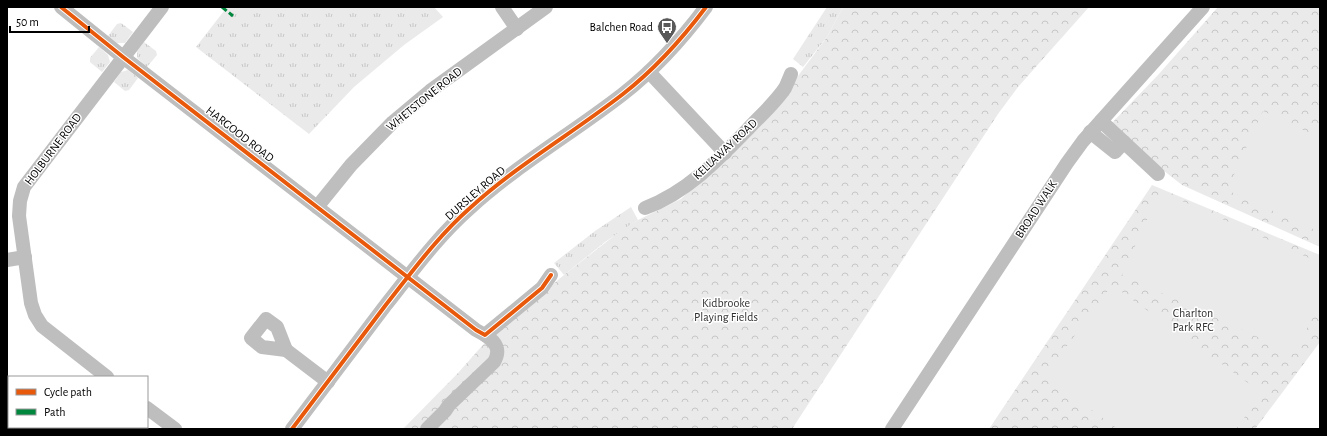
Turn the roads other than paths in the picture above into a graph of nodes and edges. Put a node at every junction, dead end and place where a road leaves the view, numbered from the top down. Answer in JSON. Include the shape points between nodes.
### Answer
{"nodes":[{"id":1,"x":61,"y":7,"type":"edge"},
{"id":2,"x":162,"y":7,"type":"edge"},
{"id":3,"x":502,"y":7,"type":"edge"},
{"id":4,"x":546,"y":7,"type":"edge"},
{"id":5,"x":706,"y":7,"type":"edge"},
{"id":6,"x":1203,"y":7,"type":"edge"},
{"id":7,"x":517,"y":29,"type":"junction"},
{"id":8,"x":123,"y":57,"type":"junction"},
{"id":9,"x":649,"y":72,"type":"junction"},
{"id":10,"x":790,"y":74,"type":"dead end"},
{"id":11,"x":1100,"y":121,"type":"junction"},
{"id":12,"x":1090,"y":132,"type":"junction"},
{"id":13,"x":1124,"y":142,"type":"junction"},
{"id":14,"x":725,"y":153,"type":"junction"},
{"id":15,"x":1158,"y":174,"type":"dead end"},
{"id":16,"x":317,"y":207,"type":"junction"},
{"id":17,"x":645,"y":208,"type":"dead end"},
{"id":18,"x":25,"y":257,"type":"junction"},
{"id":19,"x":7,"y":260,"type":"edge"},
{"id":20,"x":551,"y":275,"type":"dead end"},
{"id":21,"x":408,"y":277,"type":"junction"},
{"id":22,"x":485,"y":335,"type":"junction"},
{"id":23,"x":286,"y":350,"type":"dead end"},
{"id":24,"x":107,"y":376,"type":"edge"},
{"id":25,"x":328,"y":382,"type":"junction"},
{"id":26,"x":148,"y":409,"type":"edge"},
{"id":27,"x":175,"y":429,"type":"edge"},
{"id":28,"x":292,"y":429,"type":"edge"},
{"id":29,"x":427,"y":429,"type":"edge"},
{"id":30,"x":892,"y":429,"type":"edge"}],
"edges":[{"from":1,"to":8,"type":"street","name":"HARGOOD ROAD"},
{"from":2,"to":8,"type":"street","name":"HOLBURNE ROAD"},
{"from":3,"to":7,"type":"street"},
{"from":4,"to":7,"type":"street","name":"WHETSTONE ROAD"},
{"from":5,"to":9,"type":"street","name":"DURSLEY ROAD","via":[[672,50]]},
{"from":6,"to":11,"type":"street","name":"BROAD WALK"},
{"from":7,"to":16,"type":"street","name":"WHETSTONE ROAD","via":[[430,91],[393,122],[351,165]]},
{"from":8,"to":16,"type":"street","name":"HARGOOD ROAD","via":[[190,113]]},
{"from":8,"to":18,"type":"street","name":"HOLBURNE ROAD","via":[[24,187],[19,216]]},
{"from":9,"to":14,"type":"street"},
{"from":9,"to":21,"type":"street","name":"DURSLEY ROAD","via":[[468,208]]},
{"from":10,"to":14,"type":"street","name":"KELLAWAY ROAD","via":[[785,88],[772,105]]},
{"from":11,"to":12,"type":"street","name":"BROAD WALK"},
{"from":11,"to":13,"type":"street"},
{"from":12,"to":13,"type":"street","via":[[1115,152]]},
{"from":12,"to":30,"type":"street","name":"BROAD WALK"},
{"from":13,"to":15,"type":"street"},
{"from":14,"to":17,"type":"street","name":"KELLAWAY ROAD","via":[[681,189],[661,202]]},
{"from":16,"to":21,"type":"street","name":"HARGOOD ROAD"},
{"from":18,"to":19,"type":"street"},
{"from":18,"to":24,"type":"street","name":"HOLBURNE ROAD","via":[[31,303],[42,326]]},
{"from":20,"to":22,"type":"street","via":[[542,288]]},
{"from":21,"to":22,"type":"street"},
{"from":21,"to":25,"type":"street","name":"DURSLEY ROAD"},
{"from":22,"to":29,"type":"street","via":[[497,346],[494,362]]},
{"from":23,"to":25,"type":"street"},
{"from":25,"to":28,"type":"street","name":"DURSLEY ROAD"},
{"from":26,"to":27,"type":"street"}]}
